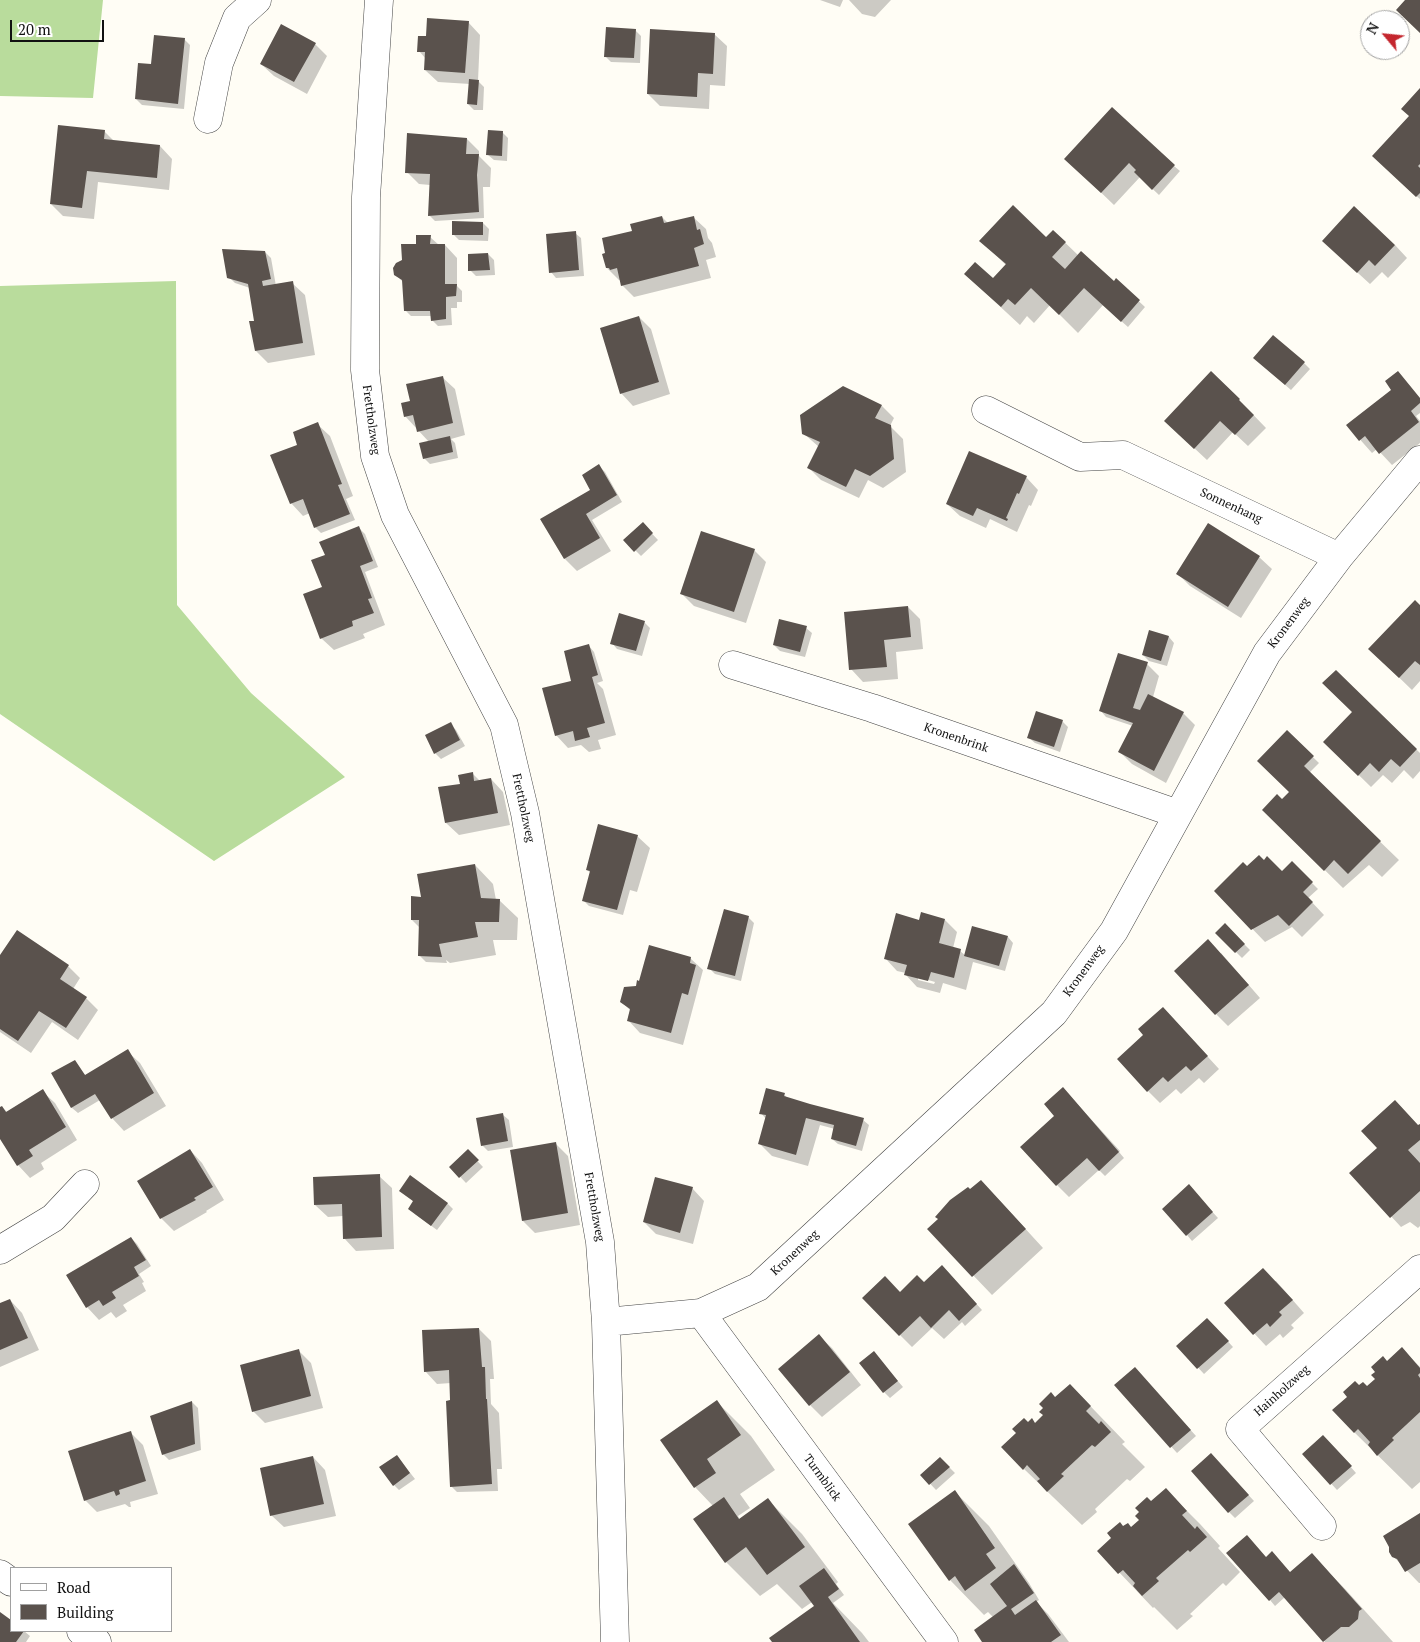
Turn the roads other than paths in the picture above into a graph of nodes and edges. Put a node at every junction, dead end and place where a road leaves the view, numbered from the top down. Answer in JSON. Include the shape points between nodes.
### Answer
{"nodes":[{"id":1,"x":257,"y":0,"type":"edge"},
{"id":2,"x":379,"y":0,"type":"edge"},
{"id":3,"x":208,"y":119,"type":"dead end"},
{"id":4,"x":986,"y":410,"type":"dead end"},
{"id":5,"x":1420,"y":460,"type":"edge"},
{"id":6,"x":1339,"y":556,"type":"junction"},
{"id":7,"x":733,"y":665,"type":"dead end"},
{"id":8,"x":1178,"y":814,"type":"junction"},
{"id":9,"x":84,"y":1184,"type":"dead end"},
{"id":10,"x":0,"y":1250,"type":"edge"},
{"id":11,"x":1420,"y":1270,"type":"edge"},
{"id":12,"x":701,"y":1313,"type":"junction"},
{"id":13,"x":606,"y":1322,"type":"junction"},
{"id":14,"x":1322,"y":1526,"type":"dead end"},
{"id":15,"x":82,"y":1632,"type":"edge"},
{"id":16,"x":97,"y":1642,"type":"edge"},
{"id":17,"x":615,"y":1642,"type":"edge"},
{"id":18,"x":944,"y":1642,"type":"edge"}],
"edges":[{"from":1,"to":3,"type":"street","via":[[237,18],[219,63]]},
{"from":2,"to":13,"type":"street","name":"Frettholzweg","via":[[366,198],[364,370],[376,456],[396,515],[504,725],[525,812],[600,1242]]},
{"from":4,"to":6,"type":"street","name":"Sonnenhang","via":[[1080,457],[1123,455]]},
{"from":5,"to":6,"type":"street","name":"Kronenweg"},
{"from":6,"to":8,"type":"street","name":"Kronenweg","via":[[1267,653]]},
{"from":7,"to":8,"type":"street","name":"Kronenbrink","via":[[872,708]]},
{"from":8,"to":12,"type":"street","name":"Kronenweg","via":[[1114,931],[1054,1013],[758,1287]]},
{"from":9,"to":10,"type":"street","via":[[52,1218]]},
{"from":11,"to":14,"type":"street","name":"Hainholzweg","via":[[1240,1429]]},
{"from":12,"to":13,"type":"street","name":"Kronenweg"},
{"from":12,"to":18,"type":"street","name":"Turmblick"},
{"from":13,"to":17,"type":"street","name":"Frettholzweg"},
{"from":15,"to":16,"type":"street"}]}
